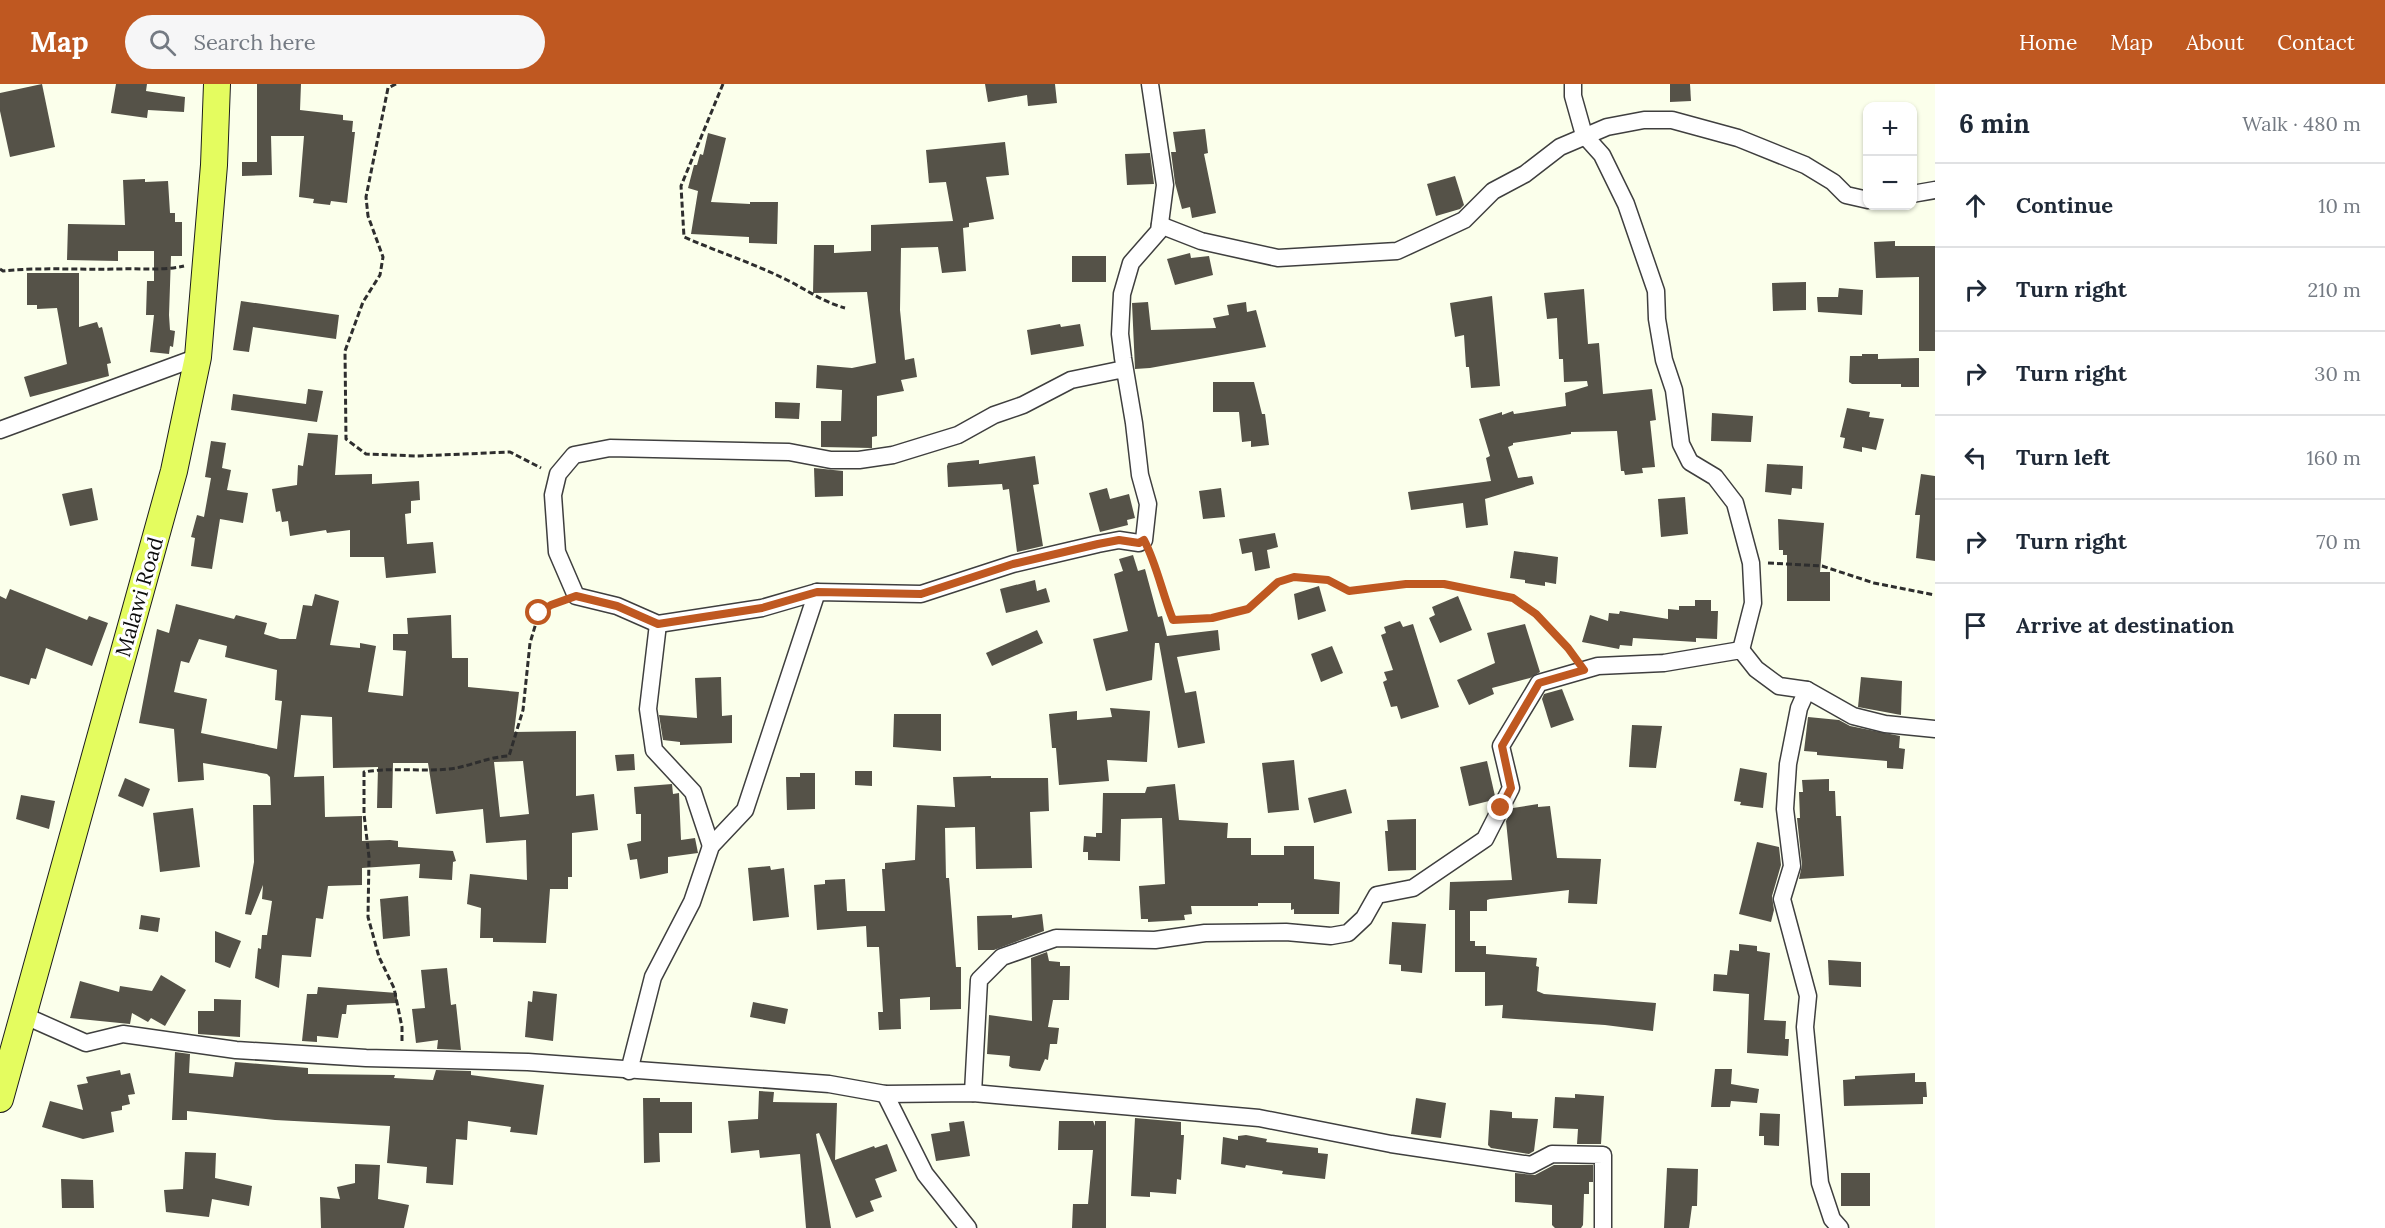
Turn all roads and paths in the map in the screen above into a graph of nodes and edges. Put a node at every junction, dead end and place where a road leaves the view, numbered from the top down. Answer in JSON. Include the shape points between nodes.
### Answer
{"nodes":[{"id":1,"x":217,"y":84,"type":"edge"},
{"id":2,"x":396,"y":84,"type":"edge"},
{"id":3,"x":723,"y":84,"type":"edge"},
{"id":4,"x":1150,"y":84,"type":"edge"},
{"id":5,"x":1573,"y":84,"type":"edge"},
{"id":6,"x":1584,"y":135,"type":"junction"},
{"id":7,"x":1935,"y":190,"type":"edge"},
{"id":8,"x":1917,"y":193,"type":"edge"},
{"id":9,"x":1863,"y":199,"type":"edge"},
{"id":10,"x":1160,"y":225,"type":"junction"},
{"id":11,"x":206,"y":262,"type":"junction"},
{"id":12,"x":0,"y":269,"type":"edge"},
{"id":13,"x":845,"y":308,"type":"dead end"},
{"id":14,"x":198,"y":357,"type":"junction"},
{"id":15,"x":1124,"y":369,"type":"junction"},
{"id":16,"x":0,"y":430,"type":"edge"},
{"id":17,"x":558,"y":474,"type":"junction"},
{"id":18,"x":1144,"y":540,"type":"junction"},
{"id":19,"x":1751,"y":563,"type":"junction"},
{"id":20,"x":817,"y":592,"type":"junction"},
{"id":21,"x":1935,"y":595,"type":"edge"},
{"id":22,"x":576,"y":596,"type":"junction"},
{"id":23,"x":658,"y":624,"type":"junction"},
{"id":24,"x":1741,"y":650,"type":"junction"},
{"id":25,"x":1584,"y":670,"type":"junction"},
{"id":26,"x":1807,"y":690,"type":"junction"},
{"id":27,"x":1935,"y":729,"type":"edge"},
{"id":28,"x":711,"y":846,"type":"junction"},
{"id":29,"x":23,"y":1015,"type":"junction"},
{"id":30,"x":402,"y":1059,"type":"junction"},
{"id":31,"x":629,"y":1071,"type":"junction"},
{"id":32,"x":885,"y":1094,"type":"junction"},
{"id":33,"x":973,"y":1094,"type":"junction"},
{"id":34,"x":0,"y":1099,"type":"edge"},
{"id":35,"x":968,"y":1228,"type":"edge"},
{"id":36,"x":1603,"y":1228,"type":"edge"},
{"id":37,"x":1840,"y":1228,"type":"edge"}],
"edges":[{"from":1,"to":11,"type":"main road","name":"Malawi Road"},
{"from":2,"to":17,"type":"path","via":[[388,88],[366,197],[368,216],[383,257],[380,276],[363,302],[345,351],[346,439],[366,454],[510,452]]},
{"from":3,"to":13,"type":"path","via":[[681,186],[684,237],[746,260],[827,303]]},
{"from":4,"to":10,"type":"street","via":[[1166,184]]},
{"from":5,"to":6,"type":"street"},
{"from":6,"to":9,"type":"street","via":[[1617,125],[1672,120],[1738,138],[1805,165],[1846,195]]},
{"from":6,"to":10,"type":"street","via":[[1493,191],[1464,220],[1397,251],[1278,258],[1201,241]]},
{"from":6,"to":19,"type":"street","via":[[1602,155],[1643,249],[1656,291],[1658,329],[1674,390],[1682,444],[1690,462],[1715,477],[1735,503]]},
{"from":7,"to":8,"type":"street"},
{"from":10,"to":15,"type":"street","via":[[1156,236],[1131,263],[1125,278],[1120,334]]},
{"from":11,"to":12,"type":"path","via":[[165,270]]},
{"from":11,"to":14,"type":"main road","name":"Malawi Road"},
{"from":14,"to":16,"type":"street"},
{"from":14,"to":29,"type":"main road","name":"Malawi Road","via":[[174,471]]},
{"from":15,"to":17,"type":"street","via":[[1071,380],[958,435],[893,456],[831,460],[789,452],[610,448],[574,455]]},
{"from":15,"to":18,"type":"street","via":[[1148,504]]},
{"from":17,"to":22,"type":"street","via":[[553,495],[557,552]]},
{"from":18,"to":20,"type":"street","via":[[1119,540],[1013,564],[921,594]]},
{"from":18,"to":25,"type":"path","via":[[1173,620],[1212,618],[1248,609],[1278,582],[1294,577],[1328,580],[1349,591],[1444,584],[1513,598],[1536,614]]},
{"from":19,"to":21,"type":"path","via":[[1822,566],[1874,584]]},
{"from":19,"to":24,"type":"street","via":[[1753,603]]},
{"from":20,"to":23,"type":"street","via":[[762,608]]},
{"from":20,"to":28,"type":"street","via":[[745,810]]},
{"from":22,"to":23,"type":"street","via":[[617,606]]},
{"from":22,"to":30,"type":"path","via":[[539,613],[530,643],[523,710],[509,756],[490,757],[453,768],[364,772],[368,917],[379,957],[394,988],[402,1027]]},
{"from":23,"to":28,"type":"street","via":[[648,709],[654,750],[693,792]]},
{"from":24,"to":25,"type":"street","via":[[1664,663]]},
{"from":24,"to":26,"type":"street","via":[[1756,669],[1779,686]]},
{"from":25,"to":33,"type":"street","via":[[1539,683],[1502,746],[1511,788],[1485,839],[1413,888],[1377,895],[1364,918],[1348,933],[1205,933],[1155,940],[1056,938],[1002,957],[979,980]]},
{"from":26,"to":27,"type":"street","via":[[1853,716]]},
{"from":26,"to":37,"type":"street","via":[[1799,708],[1788,764],[1785,809],[1792,866],[1782,899],[1808,996],[1805,1027],[1820,1183],[1832,1219]]},
{"from":28,"to":31,"type":"street","via":[[692,902],[653,977]]},
{"from":29,"to":30,"type":"street","via":[[86,1043],[123,1034],[236,1050]]},
{"from":29,"to":34,"type":"main road","name":"Malawi Road"},
{"from":30,"to":31,"type":"street","via":[[528,1062]]},
{"from":31,"to":32,"type":"street","via":[[829,1084]]},
{"from":32,"to":33,"type":"street"},
{"from":32,"to":35,"type":"street","via":[[926,1174]]},
{"from":33,"to":36,"type":"street","via":[[1259,1118],[1391,1144],[1531,1165],[1552,1154],[1604,1155]]}]}
